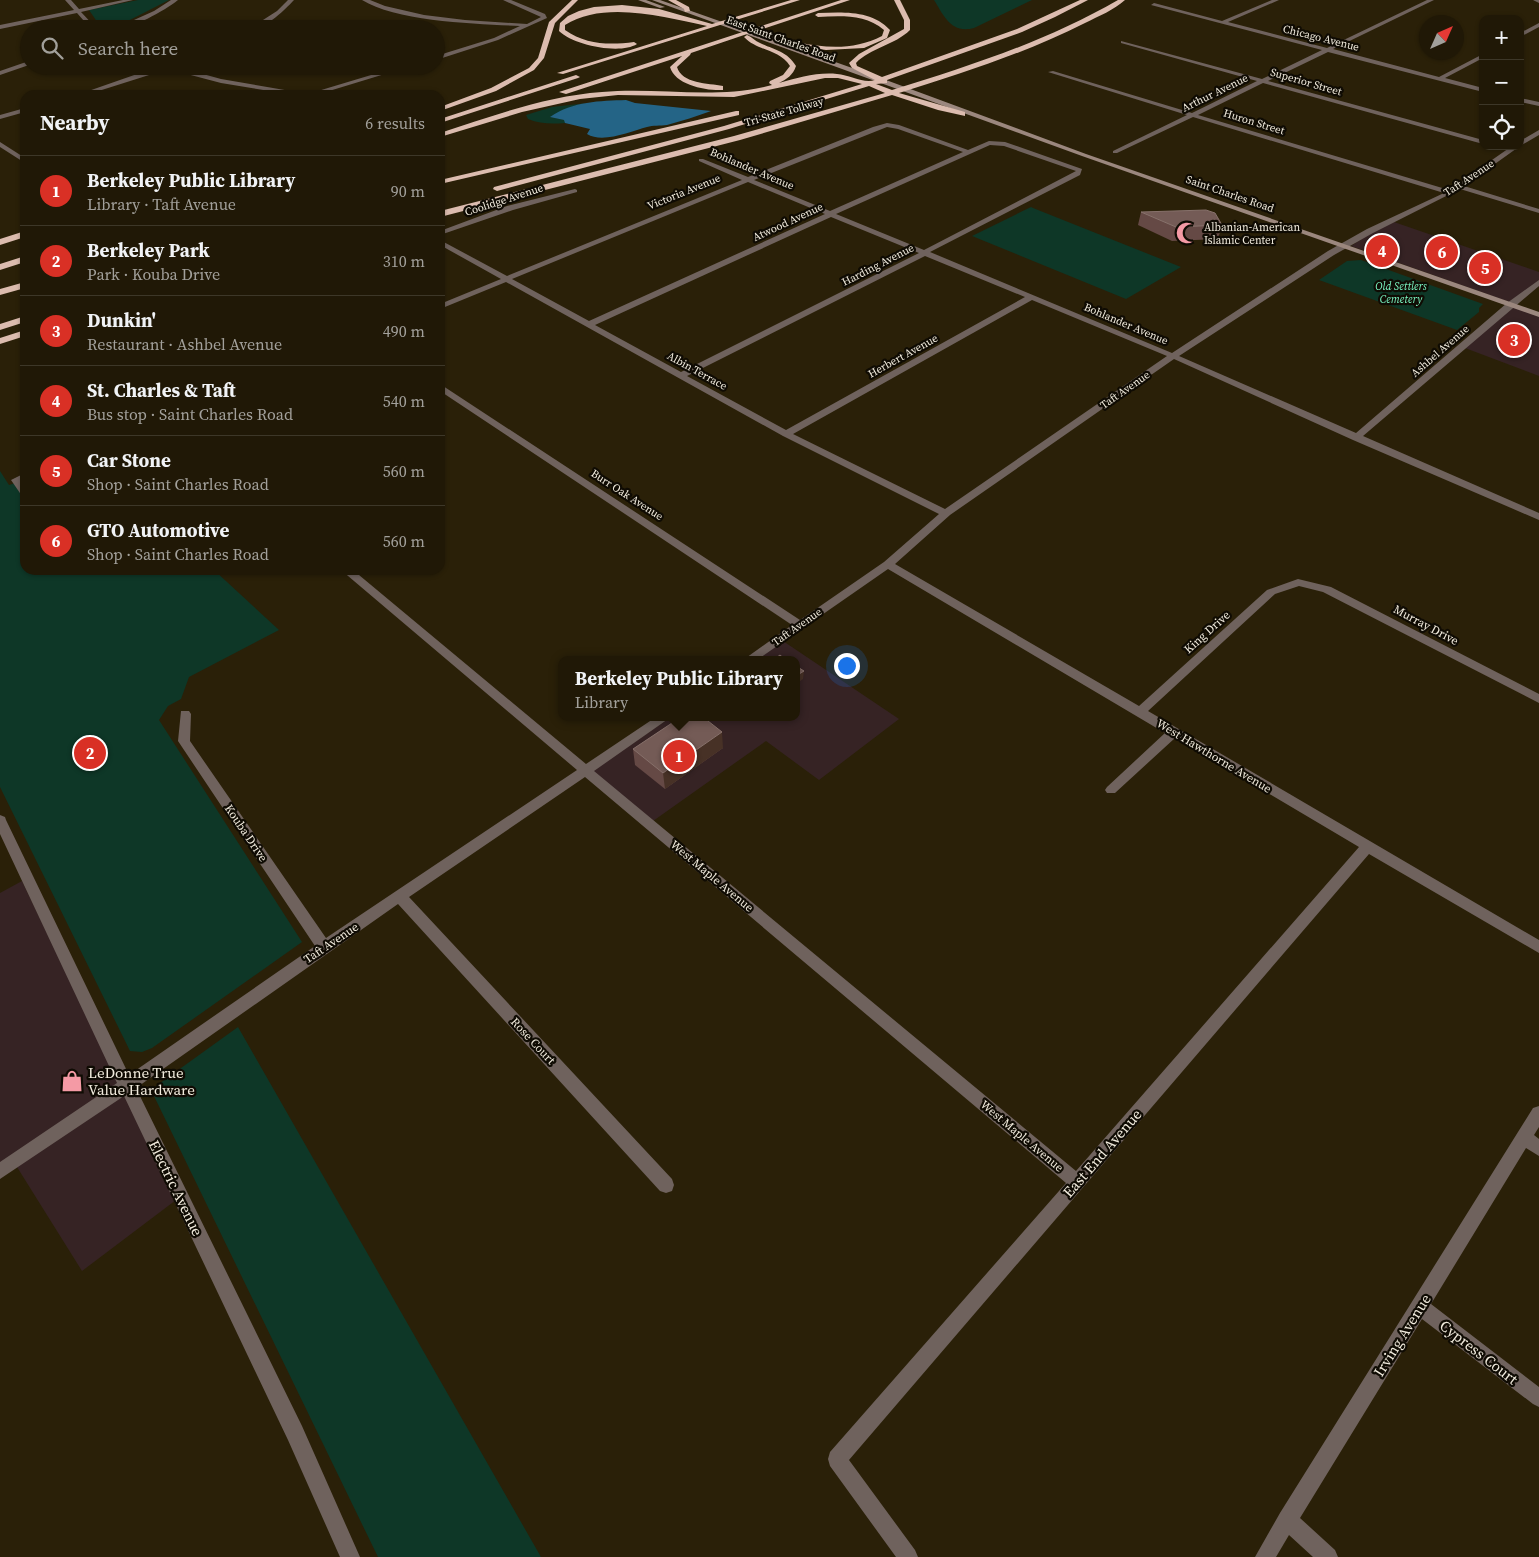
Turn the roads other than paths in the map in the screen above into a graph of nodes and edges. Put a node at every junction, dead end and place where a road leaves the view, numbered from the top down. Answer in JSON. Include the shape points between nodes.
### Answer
{"nodes":[{"id":1,"x":68,"y":0,"type":"edge"},
{"id":2,"x":130,"y":0,"type":"edge"},
{"id":3,"x":175,"y":0,"type":"edge"},
{"id":4,"x":291,"y":0,"type":"edge"},
{"id":5,"x":365,"y":0,"type":"edge"},
{"id":6,"x":506,"y":0,"type":"edge"},
{"id":7,"x":575,"y":0,"type":"edge"},
{"id":8,"x":641,"y":0,"type":"edge"},
{"id":9,"x":655,"y":0,"type":"edge"},
{"id":10,"x":671,"y":0,"type":"edge"},
{"id":11,"x":770,"y":0,"type":"edge"},
{"id":12,"x":847,"y":0,"type":"edge"},
{"id":13,"x":897,"y":0,"type":"edge"},
{"id":14,"x":1085,"y":0,"type":"edge"},
{"id":15,"x":1122,"y":0,"type":"edge"},
{"id":16,"x":1161,"y":0,"type":"edge"},
{"id":17,"x":1276,"y":0,"type":"edge"},
{"id":18,"x":1431,"y":0,"type":"edge"},
{"id":19,"x":799,"y":3,"type":"edge"},
{"id":20,"x":78,"y":10,"type":"junction"},
{"id":21,"x":687,"y":11,"type":"junction"},
{"id":22,"x":743,"y":17,"type":"junction"},
{"id":23,"x":32,"y":20,"type":"edge"},
{"id":24,"x":86,"y":20,"type":"edge"},
{"id":25,"x":138,"y":20,"type":"edge"},
{"id":26,"x":266,"y":20,"type":"edge"},
{"id":27,"x":693,"y":20,"type":"junction"},
{"id":28,"x":20,"y":23,"type":"edge"},
{"id":29,"x":1222,"y":23,"type":"junction"},
{"id":30,"x":709,"y":24,"type":"joint"},
{"id":31,"x":526,"y":25,"type":"junction"},
{"id":32,"x":770,"y":25,"type":"junction"},
{"id":33,"x":1539,"y":25,"type":"edge"},
{"id":34,"x":0,"y":27,"type":"edge"},
{"id":35,"x":740,"y":30,"type":"joint"},
{"id":36,"x":1524,"y":33,"type":"edge"},
{"id":37,"x":682,"y":35,"type":"junction"},
{"id":38,"x":753,"y":35,"type":"junction"},
{"id":39,"x":1123,"y":42,"type":"dead end"},
{"id":40,"x":697,"y":48,"type":"junction"},
{"id":41,"x":1327,"y":50,"type":"junction"},
{"id":42,"x":445,"y":55,"type":"edge"},
{"id":43,"x":1479,"y":58,"type":"edge"},
{"id":44,"x":20,"y":66,"type":"edge"},
{"id":45,"x":908,"y":72,"type":"junction"},
{"id":46,"x":1051,"y":72,"type":"dead end"},
{"id":47,"x":0,"y":73,"type":"edge"},
{"id":48,"x":867,"y":74,"type":"junction"},
{"id":49,"x":142,"y":75,"type":"edge"},
{"id":50,"x":198,"y":75,"type":"edge"},
{"id":51,"x":378,"y":75,"type":"edge"},
{"id":52,"x":549,"y":76,"type":"dead end"},
{"id":53,"x":854,"y":78,"type":"junction"},
{"id":54,"x":1440,"y":79,"type":"junction"},
{"id":55,"x":884,"y":81,"type":"joint"},
{"id":56,"x":1263,"y":81,"type":"junction"},
{"id":57,"x":522,"y":85,"type":"dead end"},
{"id":58,"x":1479,"y":89,"type":"edge"},
{"id":59,"x":96,"y":90,"type":"edge"},
{"id":60,"x":275,"y":90,"type":"edge"},
{"id":61,"x":327,"y":90,"type":"edge"},
{"id":62,"x":1524,"y":101,"type":"edge"},
{"id":63,"x":782,"y":103,"type":"dead end"},
{"id":64,"x":1539,"y":104,"type":"edge"},
{"id":65,"x":445,"y":108,"type":"edge"},
{"id":66,"x":445,"y":108,"type":"edge"},
{"id":67,"x":20,"y":111,"type":"edge"},
{"id":68,"x":744,"y":112,"type":"dead end"},
{"id":69,"x":962,"y":114,"type":"joint"},
{"id":70,"x":1192,"y":115,"type":"junction"},
{"id":71,"x":0,"y":117,"type":"edge"},
{"id":72,"x":445,"y":119,"type":"edge"},
{"id":73,"x":445,"y":132,"type":"edge"},
{"id":74,"x":1539,"y":132,"type":"edge"},
{"id":75,"x":445,"y":133,"type":"edge"},
{"id":76,"x":1479,"y":141,"type":"edge"},
{"id":77,"x":1524,"y":141,"type":"edge"},
{"id":78,"x":0,"y":144,"type":"edge"},
{"id":79,"x":1509,"y":150,"type":"edge"},
{"id":80,"x":969,"y":152,"type":"junction"},
{"id":81,"x":1115,"y":152,"type":"dead end"},
{"id":82,"x":1084,"y":155,"type":"junction"},
{"id":83,"x":20,"y":158,"type":"edge"},
{"id":84,"x":701,"y":160,"type":"dead end"},
{"id":85,"x":1080,"y":170,"type":"joint"},
{"id":86,"x":748,"y":179,"type":"junction"},
{"id":87,"x":445,"y":181,"type":"edge"},
{"id":88,"x":1459,"y":187,"type":"junction"},
{"id":89,"x":492,"y":190,"type":"dead end"},
{"id":90,"x":575,"y":190,"type":"dead end"},
{"id":91,"x":1450,"y":193,"type":"junction"},
{"id":92,"x":1539,"y":211,"type":"edge"},
{"id":93,"x":445,"y":213,"type":"edge"},
{"id":94,"x":832,"y":214,"type":"junction"},
{"id":95,"x":445,"y":231,"type":"edge"},
{"id":96,"x":20,"y":236,"type":"edge"},
{"id":97,"x":0,"y":242,"type":"edge"},
{"id":98,"x":445,"y":245,"type":"edge"},
{"id":99,"x":1344,"y":246,"type":"junction"},
{"id":100,"x":925,"y":254,"type":"junction"},
{"id":101,"x":20,"y":260,"type":"edge"},
{"id":102,"x":0,"y":267,"type":"edge"},
{"id":103,"x":508,"y":279,"type":"junction"},
{"id":104,"x":1539,"y":282,"type":"edge"},
{"id":105,"x":20,"y":286,"type":"edge"},
{"id":106,"x":0,"y":292,"type":"edge"},
{"id":107,"x":1032,"y":297,"type":"junction"},
{"id":108,"x":1511,"y":304,"type":"junction"},
{"id":109,"x":445,"y":305,"type":"edge"},
{"id":110,"x":1539,"y":314,"type":"edge"},
{"id":111,"x":20,"y":321,"type":"edge"},
{"id":112,"x":590,"y":324,"type":"junction"},
{"id":113,"x":0,"y":327,"type":"edge"},
{"id":114,"x":20,"y":335,"type":"edge"},
{"id":115,"x":0,"y":341,"type":"edge"},
{"id":116,"x":1173,"y":356,"type":"junction"},
{"id":117,"x":682,"y":375,"type":"junction"},
{"id":118,"x":445,"y":390,"type":"edge"},
{"id":119,"x":786,"y":434,"type":"junction"},
{"id":120,"x":1356,"y":438,"type":"junction"},
{"id":121,"x":946,"y":513,"type":"junction"},
{"id":122,"x":1539,"y":517,"type":"edge"},
{"id":123,"x":888,"y":564,"type":"junction"},
{"id":124,"x":352,"y":575,"type":"edge"},
{"id":125,"x":1298,"y":582,"type":"joint"},
{"id":126,"x":800,"y":625,"type":"junction"},
{"id":127,"x":755,"y":656,"type":"edge"},
{"id":128,"x":1539,"y":699,"type":"edge"},
{"id":129,"x":1140,"y":712,"type":"junction"},
{"id":130,"x":185,"y":714,"type":"dead end"},
{"id":131,"x":659,"y":721,"type":"edge"},
{"id":132,"x":1174,"y":732,"type":"junction"},
{"id":133,"x":587,"y":771,"type":"junction"},
{"id":134,"x":1111,"y":790,"type":"dead end"},
{"id":135,"x":0,"y":820,"type":"edge"},
{"id":136,"x":1368,"y":847,"type":"junction"},
{"id":137,"x":400,"y":897,"type":"junction"},
{"id":138,"x":1539,"y":947,"type":"edge"},
{"id":139,"x":324,"y":948,"type":"junction"},
{"id":140,"x":126,"y":1085,"type":"junction"},
{"id":141,"x":1539,"y":1113,"type":"edge"},
{"id":142,"x":1524,"y":1137,"type":"junction"},
{"id":143,"x":1539,"y":1148,"type":"edge"},
{"id":144,"x":0,"y":1171,"type":"edge"},
{"id":145,"x":1077,"y":1182,"type":"junction"},
{"id":146,"x":666,"y":1185,"type":"dead end"},
{"id":147,"x":1420,"y":1306,"type":"junction"},
{"id":148,"x":1539,"y":1398,"type":"edge"},
{"id":149,"x":1287,"y":1520,"type":"junction"},
{"id":150,"x":350,"y":1557,"type":"edge"},
{"id":151,"x":908,"y":1557,"type":"edge"},
{"id":152,"x":1265,"y":1557,"type":"edge"},
{"id":153,"x":1328,"y":1557,"type":"edge"}],
"edges":[{"from":1,"to":20,"type":"street"},
{"from":2,"to":20,"type":"street"},
{"from":3,"to":25,"type":"street"},
{"from":4,"to":26,"type":"street"},
{"from":5,"to":31,"type":"street","via":[[440,18]]},
{"from":6,"to":31,"type":"street","via":[[543,15],[544,18]]},
{"from":7,"to":65,"type":"highway","via":[[550,25],[542,57],[532,69],[492,90]]},
{"from":8,"to":27,"type":"main road"},
{"from":9,"to":21,"type":"main road","name":"East Saint Charles Road"},
{"from":10,"to":21,"type":"highway"},
{"from":11,"to":22,"type":"highway"},
{"from":12,"to":32,"type":"highway"},
{"from":13,"to":48,"type":"highway","via":[[907,20],[907,30],[895,40],[853,60],[854,67]]},
{"from":14,"to":45,"type":"highway","name":"Tri-State Tollway"},
{"from":15,"to":93,"type":"highway","name":"Tri-State Tollway","via":[[1022,48],[866,102]]},
{"from":16,"to":29,"type":"street","name":"Chicago Avenue","via":[[1154,5]]},
{"from":17,"to":29,"type":"street"},
{"from":18,"to":41,"type":"street","name":"Arthur Avenue"},
{"from":19,"to":22,"type":"highway"},
{"from":19,"to":72,"type":"highway"},
{"from":20,"to":23,"type":"street"},
{"from":20,"to":24,"type":"street"},
{"from":21,"to":35,"type":"main road","name":"East Saint Charles Road"},
{"from":22,"to":37,"type":"highway"},
{"from":27,"to":30,"type":"highway"},
{"from":27,"to":37,"type":"highway","via":[[658,11],[621,8],[581,13],[562,24],[562,31],[572,39],[590,44],[622,45]]},
{"from":28,"to":34,"type":"street"},
{"from":29,"to":41,"type":"street","name":"Chicago Avenue"},
{"from":30,"to":38,"type":"main road","name":"East Saint Charles Road"},
{"from":31,"to":42,"type":"street","via":[[496,39]]},
{"from":32,"to":38,"type":"highway","via":[[835,14],[869,19],[887,30],[885,37],[876,42],[834,48]]},
{"from":32,"to":40,"type":"highway"},
{"from":33,"to":36,"type":"street"},
{"from":35,"to":38,"type":"highway"},
{"from":37,"to":52,"type":"highway"},
{"from":38,"to":40,"type":"highway","via":[[750,41],[786,58],[793,66],[790,73],[781,80],[750,87],[722,88],[693,83],[677,75],[674,67]]},
{"from":38,"to":48,"type":"main road","name":"East Saint Charles Road"},
{"from":38,"to":53,"type":"main road","name":"East Saint Charles Road"},
{"from":39,"to":56,"type":"street","name":"Superior Street"},
{"from":40,"to":73,"type":"highway"},
{"from":41,"to":54,"type":"street","name":"Chicago Avenue"},
{"from":41,"to":56,"type":"street","name":"Arthur Avenue"},
{"from":43,"to":54,"type":"street"},
{"from":44,"to":47,"type":"street"},
{"from":45,"to":63,"type":"highway"},
{"from":45,"to":89,"type":"highway","name":"Tri-State Tollway","via":[[808,105]]},
{"from":46,"to":70,"type":"street","name":"Huron Street"},
{"from":48,"to":55,"type":"highway"},
{"from":49,"to":59,"type":"street"},
{"from":50,"to":60,"type":"street"},
{"from":51,"to":61,"type":"street"},
{"from":53,"to":69,"type":"highway"},
{"from":53,"to":75,"type":"highway","via":[[815,77],[735,95],[625,93],[577,97]]},
{"from":54,"to":58,"type":"street","name":"Chicago Avenue"},
{"from":55,"to":82,"type":"main road","name":"Saint Charles Road"},
{"from":56,"to":70,"type":"street","name":"Arthur Avenue"},
{"from":56,"to":76,"type":"street","name":"Superior Street"},
{"from":57,"to":66,"type":"highway"},
{"from":62,"to":64,"type":"street"},
{"from":67,"to":71,"type":"street"},
{"from":68,"to":87,"type":"highway"},
{"from":69,"to":82,"type":"main road","name":"Saint Charles Road"},
{"from":70,"to":81,"type":"street","name":"Arthur Avenue"},
{"from":70,"to":91,"type":"street","name":"Huron Street"},
{"from":74,"to":77,"type":"street","name":"Taft Avenue"},
{"from":78,"to":83,"type":"street"},
{"from":79,"to":88,"type":"street","name":"Taft Avenue"},
{"from":80,"to":85,"type":"street","name":"Atwood Avenue","via":[[996,142]]},
{"from":80,"to":86,"type":"street","name":"Victoria Avenue","via":[[887,125]]},
{"from":80,"to":94,"type":"street","name":"Atwood Avenue"},
{"from":82,"to":99,"type":"main road","name":"Saint Charles Road"},
{"from":84,"to":86,"type":"street","name":"Bohlander Avenue"},
{"from":85,"to":100,"type":"street","name":"Harding Avenue","via":[[1078,174]]},
{"from":86,"to":94,"type":"street","name":"Bohlander Avenue"},
{"from":86,"to":103,"type":"street","name":"Victoria Avenue"},
{"from":88,"to":91,"type":"street","name":"Taft Avenue"},
{"from":88,"to":92,"type":"street"},
{"from":90,"to":95,"type":"street","name":"Coolidge Avenue"},
{"from":91,"to":99,"type":"street","name":"Taft Avenue"},
{"from":94,"to":100,"type":"street","name":"Bohlander Avenue"},
{"from":94,"to":112,"type":"street","name":"Atwood Avenue"},
{"from":96,"to":97,"type":"highway"},
{"from":98,"to":103,"type":"street","name":"Albin Terrace"},
{"from":99,"to":108,"type":"main road","name":"Saint Charles Road"},
{"from":99,"to":116,"type":"street","name":"Taft Avenue"},
{"from":100,"to":107,"type":"street","name":"Bohlander Avenue"},
{"from":100,"to":117,"type":"street","name":"Harding Avenue"},
{"from":101,"to":102,"type":"highway"},
{"from":103,"to":109,"type":"street","name":"Victoria Avenue"},
{"from":103,"to":112,"type":"street","name":"Albin Terrace"},
{"from":104,"to":108,"type":"street","name":"Ashbel Avenue"},
{"from":105,"to":106,"type":"highway"},
{"from":107,"to":116,"type":"street","name":"Bohlander Avenue"},
{"from":107,"to":119,"type":"street","name":"Herbert Avenue"},
{"from":108,"to":110,"type":"main road","name":"Saint Charles Road"},
{"from":108,"to":120,"type":"street","name":"Ashbel Avenue"},
{"from":111,"to":113,"type":"highway"},
{"from":112,"to":117,"type":"street","name":"Albin Terrace"},
{"from":114,"to":115,"type":"highway"},
{"from":116,"to":120,"type":"street","name":"Bohlander Avenue"},
{"from":116,"to":121,"type":"street","name":"Taft Avenue"},
{"from":117,"to":119,"type":"street","name":"Albin Terrace"},
{"from":118,"to":126,"type":"street","name":"Burr Oak Avenue"},
{"from":119,"to":121,"type":"street","name":"Albin Terrace"},
{"from":120,"to":122,"type":"street","name":"Bohlander Avenue"},
{"from":121,"to":123,"type":"street","name":"Taft Avenue"},
{"from":123,"to":126,"type":"street","name":"Taft Avenue"},
{"from":123,"to":129,"type":"street","name":"West Hawthorne Avenue"},
{"from":124,"to":133,"type":"street","name":"West Maple Avenue"},
{"from":125,"to":128,"type":"street","name":"Murray Drive","via":[[1327,588]]},
{"from":125,"to":129,"type":"street","name":"King Drive","via":[[1271,592]]},
{"from":126,"to":127,"type":"street","name":"Taft Avenue"},
{"from":129,"to":132,"type":"street","name":"West Hawthorne Avenue"},
{"from":130,"to":139,"type":"street","name":"Kouba Drive","via":[[184,742]]},
{"from":131,"to":133,"type":"street","name":"Taft Avenue"},
{"from":132,"to":134,"type":"street"},
{"from":132,"to":136,"type":"street","name":"West Hawthorne Avenue"},
{"from":133,"to":137,"type":"street","name":"Taft Avenue"},
{"from":133,"to":145,"type":"street","name":"West Maple Avenue"},
{"from":135,"to":140,"type":"street","name":"Electric Avenue"},
{"from":136,"to":138,"type":"street","name":"West Hawthorne Avenue"},
{"from":136,"to":145,"type":"street","name":"East End Avenue"},
{"from":137,"to":139,"type":"street","name":"Taft Avenue"},
{"from":137,"to":146,"type":"street","name":"Rose Court"},
{"from":139,"to":140,"type":"street","name":"Taft Avenue"},
{"from":140,"to":144,"type":"street","name":"Taft Avenue"},
{"from":140,"to":150,"type":"street","name":"Electric Avenue","via":[[296,1433]]},
{"from":141,"to":142,"type":"street","name":"Irving Avenue"},
{"from":142,"to":143,"type":"street"},
{"from":142,"to":147,"type":"street","name":"Irving Avenue"},
{"from":145,"to":151,"type":"street","name":"East End Avenue","via":[[837,1459]]},
{"from":147,"to":148,"type":"street","name":"Cypress Court"},
{"from":147,"to":149,"type":"street","name":"Irving Avenue"},
{"from":149,"to":152,"type":"street","name":"Irving Avenue"},
{"from":149,"to":153,"type":"street"}]}
